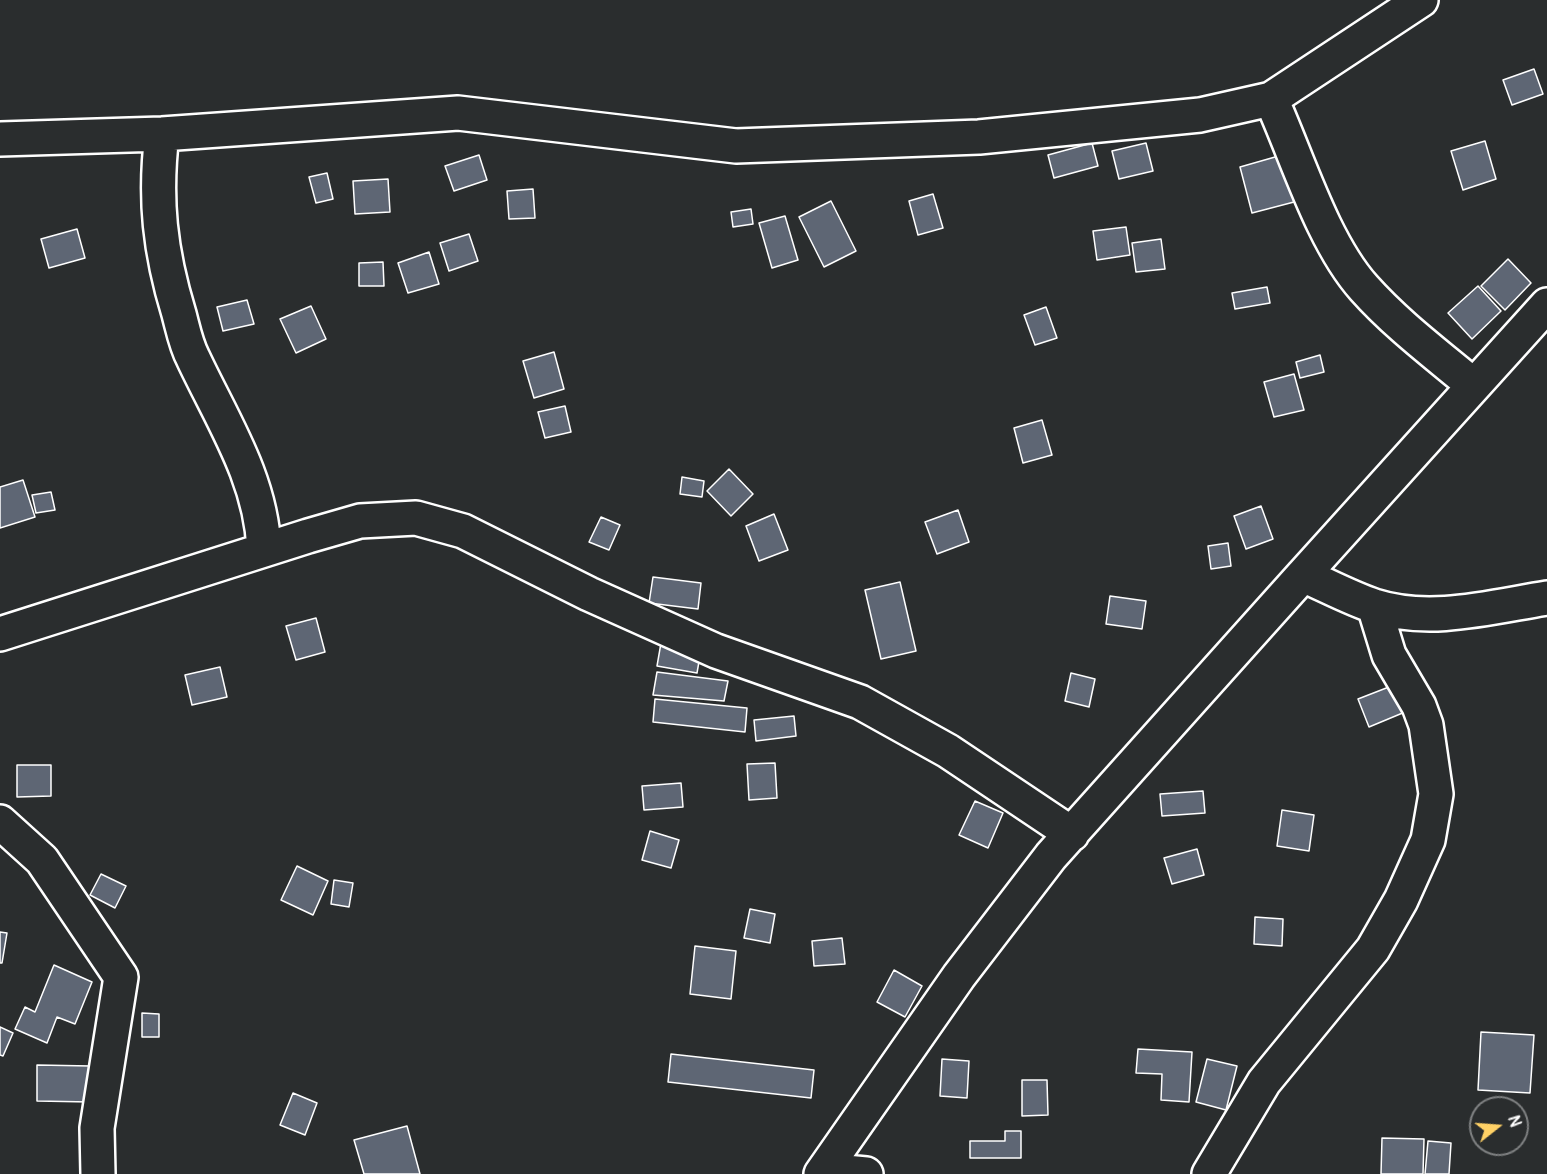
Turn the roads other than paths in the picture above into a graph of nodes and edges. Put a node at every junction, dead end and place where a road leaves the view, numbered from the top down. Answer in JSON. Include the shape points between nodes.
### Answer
{"nodes":[{"id":1,"x":1420,"y":0,"type":"edge"},
{"id":2,"x":1271,"y":99,"type":"junction"},
{"id":3,"x":162,"y":134,"type":"junction"},
{"id":4,"x":0,"y":140,"type":"edge"},
{"id":5,"x":1547,"y":305,"type":"edge"},
{"id":6,"x":1473,"y":385,"type":"junction"},
{"id":7,"x":264,"y":549,"type":"junction"},
{"id":8,"x":1303,"y":574,"type":"junction"},
{"id":9,"x":1547,"y":598,"type":"edge"},
{"id":10,"x":1374,"y":606,"type":"junction"},
{"id":11,"x":0,"y":634,"type":"edge"},
{"id":12,"x":0,"y":822,"type":"edge"},
{"id":13,"x":1072,"y":834,"type":"junction"},
{"id":14,"x":823,"y":1172,"type":"edge"},
{"id":15,"x":98,"y":1174,"type":"edge"},
{"id":16,"x":866,"y":1174,"type":"edge"},
{"id":17,"x":1209,"y":1174,"type":"edge"}],
"edges":[{"from":1,"to":2,"type":"street"},
{"from":2,"to":3,"type":"street","via":[[1200,115],[979,137],[747,145],[458,113]]},
{"from":2,"to":6,"type":"street","via":[[1338,250],[1363,286],[1399,323]]},
{"from":3,"to":4,"type":"street"},
{"from":3,"to":7,"type":"street","via":[[158,217],[168,277],[191,356],[252,482]]},
{"from":5,"to":6,"type":"street"},
{"from":6,"to":8,"type":"street"},
{"from":7,"to":11,"type":"street"},
{"from":7,"to":13,"type":"street","via":[[360,521],[416,518],[463,531],[716,651],[860,702],[948,751]]},
{"from":8,"to":10,"type":"street"},
{"from":8,"to":13,"type":"street"},
{"from":9,"to":10,"type":"street","via":[[1460,612],[1404,612]]},
{"from":10,"to":17,"type":"street","via":[[1389,655],[1419,706],[1426,726],[1436,794],[1428,840],[1373,949],[1264,1082]]},
{"from":12,"to":15,"type":"street","via":[[42,860],[121,977],[97,1128]]},
{"from":13,"to":14,"type":"street","via":[[959,975]]},
{"from":14,"to":16,"type":"street"}]}
